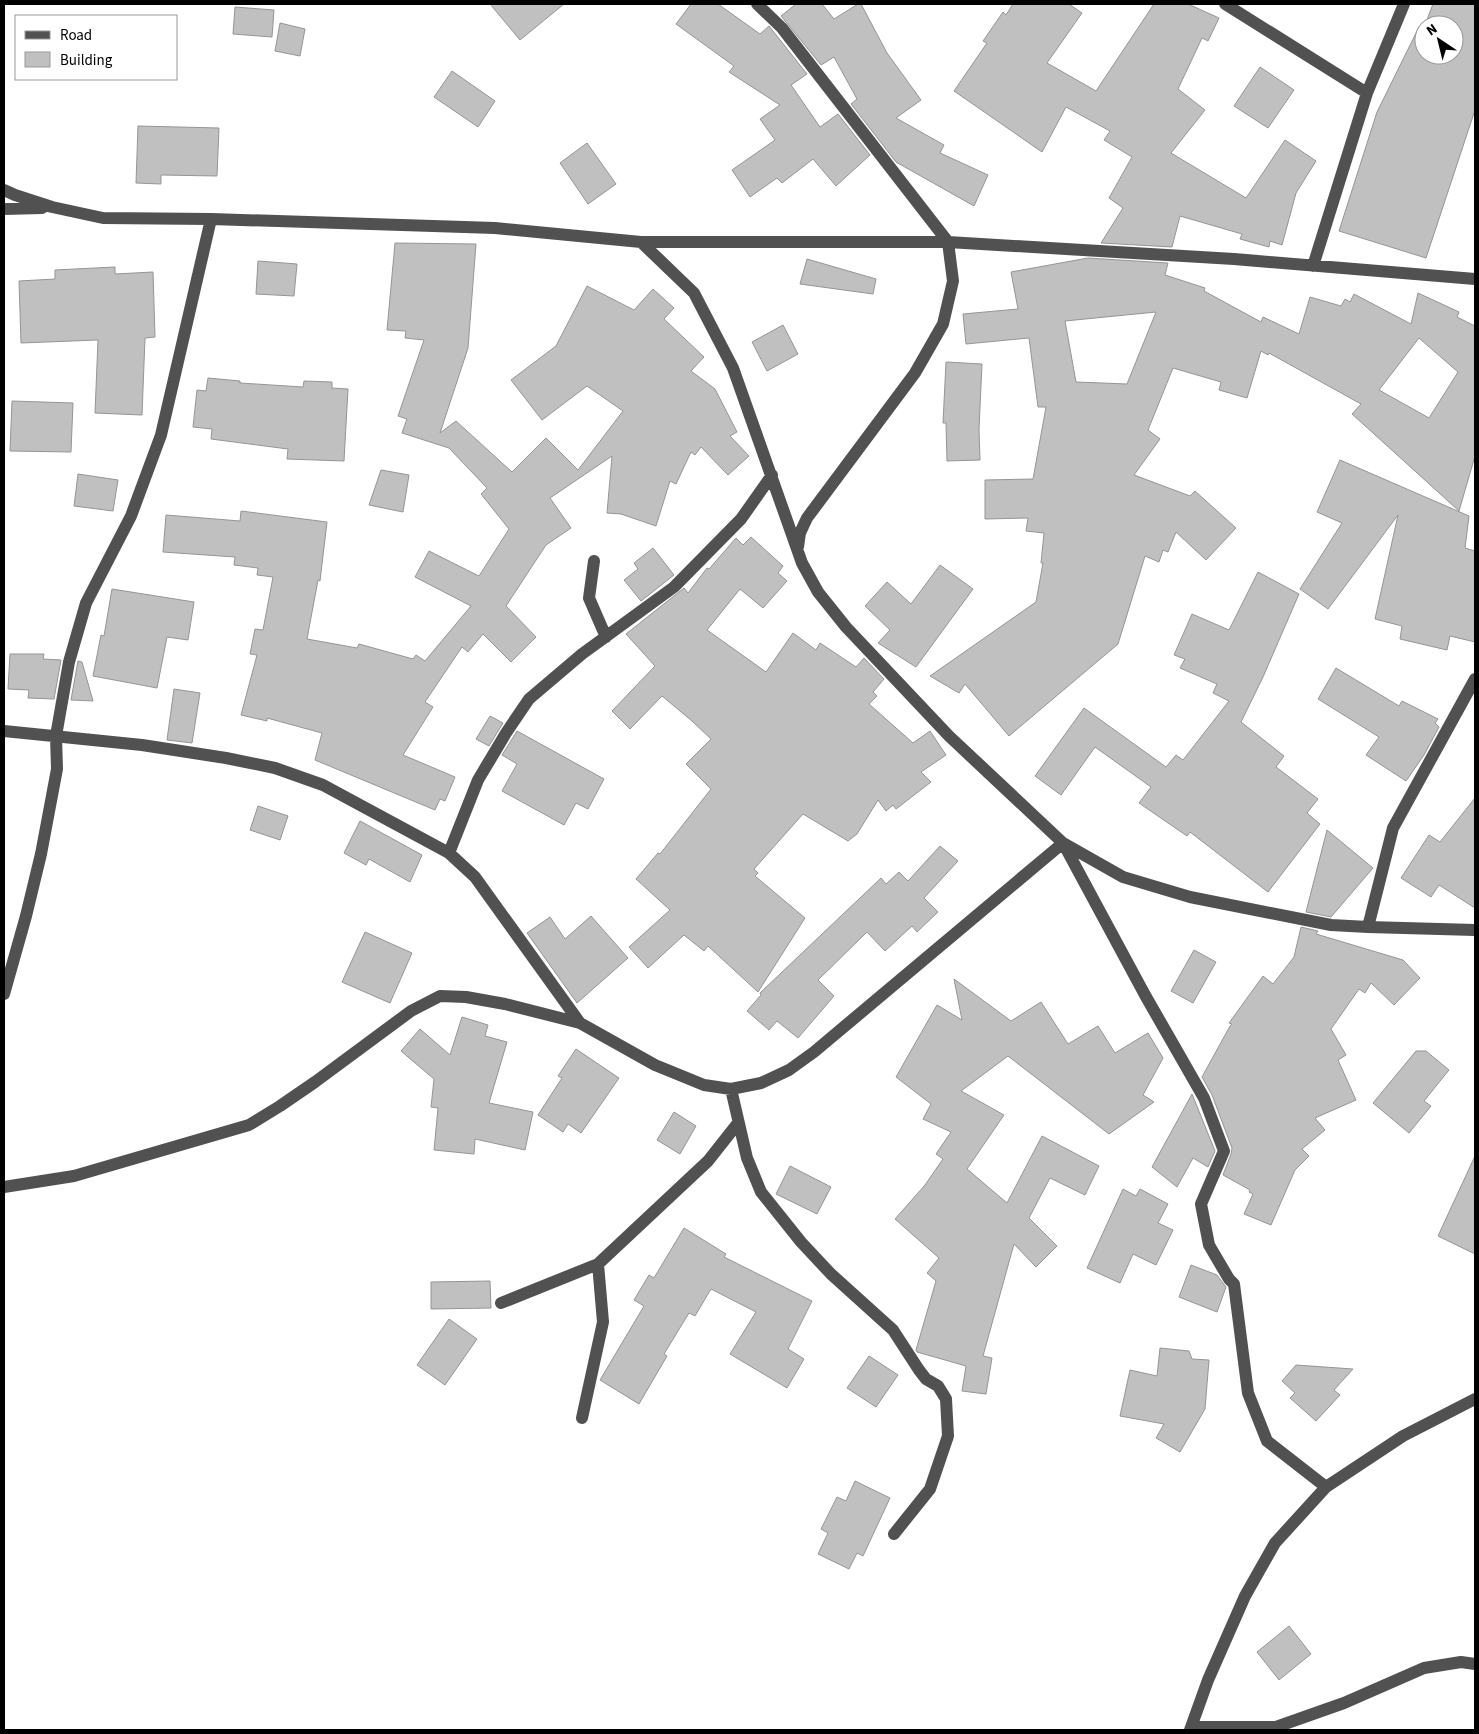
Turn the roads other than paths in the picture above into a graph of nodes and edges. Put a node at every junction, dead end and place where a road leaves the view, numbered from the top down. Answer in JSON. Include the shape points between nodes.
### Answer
{"nodes":[{"id":1,"x":757,"y":4,"type":"edge"},
{"id":2,"x":1225,"y":4,"type":"edge"},
{"id":3,"x":1404,"y":4,"type":"edge"},
{"id":4,"x":1367,"y":93,"type":"junction"},
{"id":5,"x":4,"y":190,"type":"edge"},
{"id":6,"x":52,"y":207,"type":"junction"},
{"id":7,"x":4,"y":209,"type":"edge"},
{"id":8,"x":211,"y":218,"type":"junction"},
{"id":9,"x":641,"y":242,"type":"junction"},
{"id":10,"x":948,"y":242,"type":"junction"},
{"id":11,"x":1313,"y":266,"type":"junction"},
{"id":12,"x":1475,"y":279,"type":"edge"},
{"id":13,"x":772,"y":475,"type":"junction"},
{"id":14,"x":798,"y":548,"type":"junction"},
{"id":15,"x":594,"y":561,"type":"dead end"},
{"id":16,"x":606,"y":637,"type":"junction"},
{"id":17,"x":1475,"y":678,"type":"edge"},
{"id":18,"x":4,"y":731,"type":"edge"},
{"id":19,"x":56,"y":736,"type":"junction"},
{"id":20,"x":1063,"y":843,"type":"junction"},
{"id":21,"x":449,"y":853,"type":"junction"},
{"id":22,"x":1368,"y":927,"type":"junction"},
{"id":23,"x":1475,"y":930,"type":"edge"},
{"id":24,"x":4,"y":994,"type":"edge"},
{"id":25,"x":580,"y":1023,"type":"junction"},
{"id":26,"x":731,"y":1089,"type":"junction"},
{"id":27,"x":738,"y":1123,"type":"junction"},
{"id":28,"x":4,"y":1187,"type":"edge"},
{"id":29,"x":598,"y":1264,"type":"junction"},
{"id":30,"x":501,"y":1303,"type":"dead end"},
{"id":31,"x":1475,"y":1399,"type":"edge"},
{"id":32,"x":582,"y":1418,"type":"dead end"},
{"id":33,"x":1326,"y":1487,"type":"junction"},
{"id":34,"x":894,"y":1534,"type":"dead end"},
{"id":35,"x":1475,"y":1664,"type":"edge"},
{"id":36,"x":1191,"y":1729,"type":"edge"}],
"edges":[{"from":1,"to":10,"type":"street","via":[[782,28]]},
{"from":2,"to":4,"type":"street"},
{"from":3,"to":4,"type":"street"},
{"from":4,"to":11,"type":"street"},
{"from":5,"to":6,"type":"street"},
{"from":6,"to":7,"type":"street"},
{"from":6,"to":8,"type":"street","via":[[103,218]]},
{"from":8,"to":9,"type":"street","via":[[495,228]]},
{"from":8,"to":19,"type":"street","via":[[161,435],[131,516],[86,603],[69,662]]},
{"from":9,"to":10,"type":"street"},
{"from":9,"to":13,"type":"street","via":[[694,293],[733,368]]},
{"from":10,"to":11,"type":"street"},
{"from":10,"to":14,"type":"street","via":[[953,281],[943,324],[915,373],[807,518]]},
{"from":11,"to":12,"type":"street"},
{"from":13,"to":14,"type":"street"},
{"from":13,"to":16,"type":"street","via":[[741,519],[674,587]]},
{"from":14,"to":20,"type":"street","via":[[802,563],[818,592],[846,627],[949,736]]},
{"from":15,"to":16,"type":"street","via":[[589,598]]},
{"from":16,"to":21,"type":"street","via":[[529,699],[478,780]]},
{"from":17,"to":22,"type":"street","via":[[1393,828]]},
{"from":18,"to":19,"type":"street"},
{"from":19,"to":21,"type":"street","via":[[142,745],[275,768],[323,785]]},
{"from":19,"to":24,"type":"street","via":[[57,769],[41,854]]},
{"from":20,"to":22,"type":"street","via":[[1124,877],[1190,897],[1331,925]]},
{"from":20,"to":26,"type":"street","via":[[814,1052],[761,1084]]},
{"from":20,"to":33,"type":"street","via":[[1204,1098],[1224,1151],[1200,1204],[1209,1245],[1234,1284],[1248,1393],[1267,1441]]},
{"from":21,"to":25,"type":"street","via":[[475,877]]},
{"from":22,"to":23,"type":"street"},
{"from":25,"to":26,"type":"street","via":[[655,1065],[704,1086]]},
{"from":25,"to":28,"type":"street","via":[[466,997],[440,996],[411,1011],[301,1092],[249,1125],[74,1176]]},
{"from":26,"to":27,"type":"street"},
{"from":27,"to":29,"type":"street","via":[[708,1161]]},
{"from":27,"to":34,"type":"street","via":[[747,1158],[761,1192],[831,1274],[893,1330],[919,1370],[938,1386],[946,1399],[948,1436],[930,1488]]},
{"from":29,"to":30,"type":"street"},
{"from":29,"to":32,"type":"street","via":[[604,1322]]},
{"from":31,"to":33,"type":"street","via":[[1403,1436]]},
{"from":33,"to":36,"type":"street","via":[[1275,1543],[1266,1558],[1245,1596],[1208,1680]]},
{"from":35,"to":36,"type":"street","via":[[1462,1662],[1424,1668],[1344,1704],[1276,1727]]}]}
